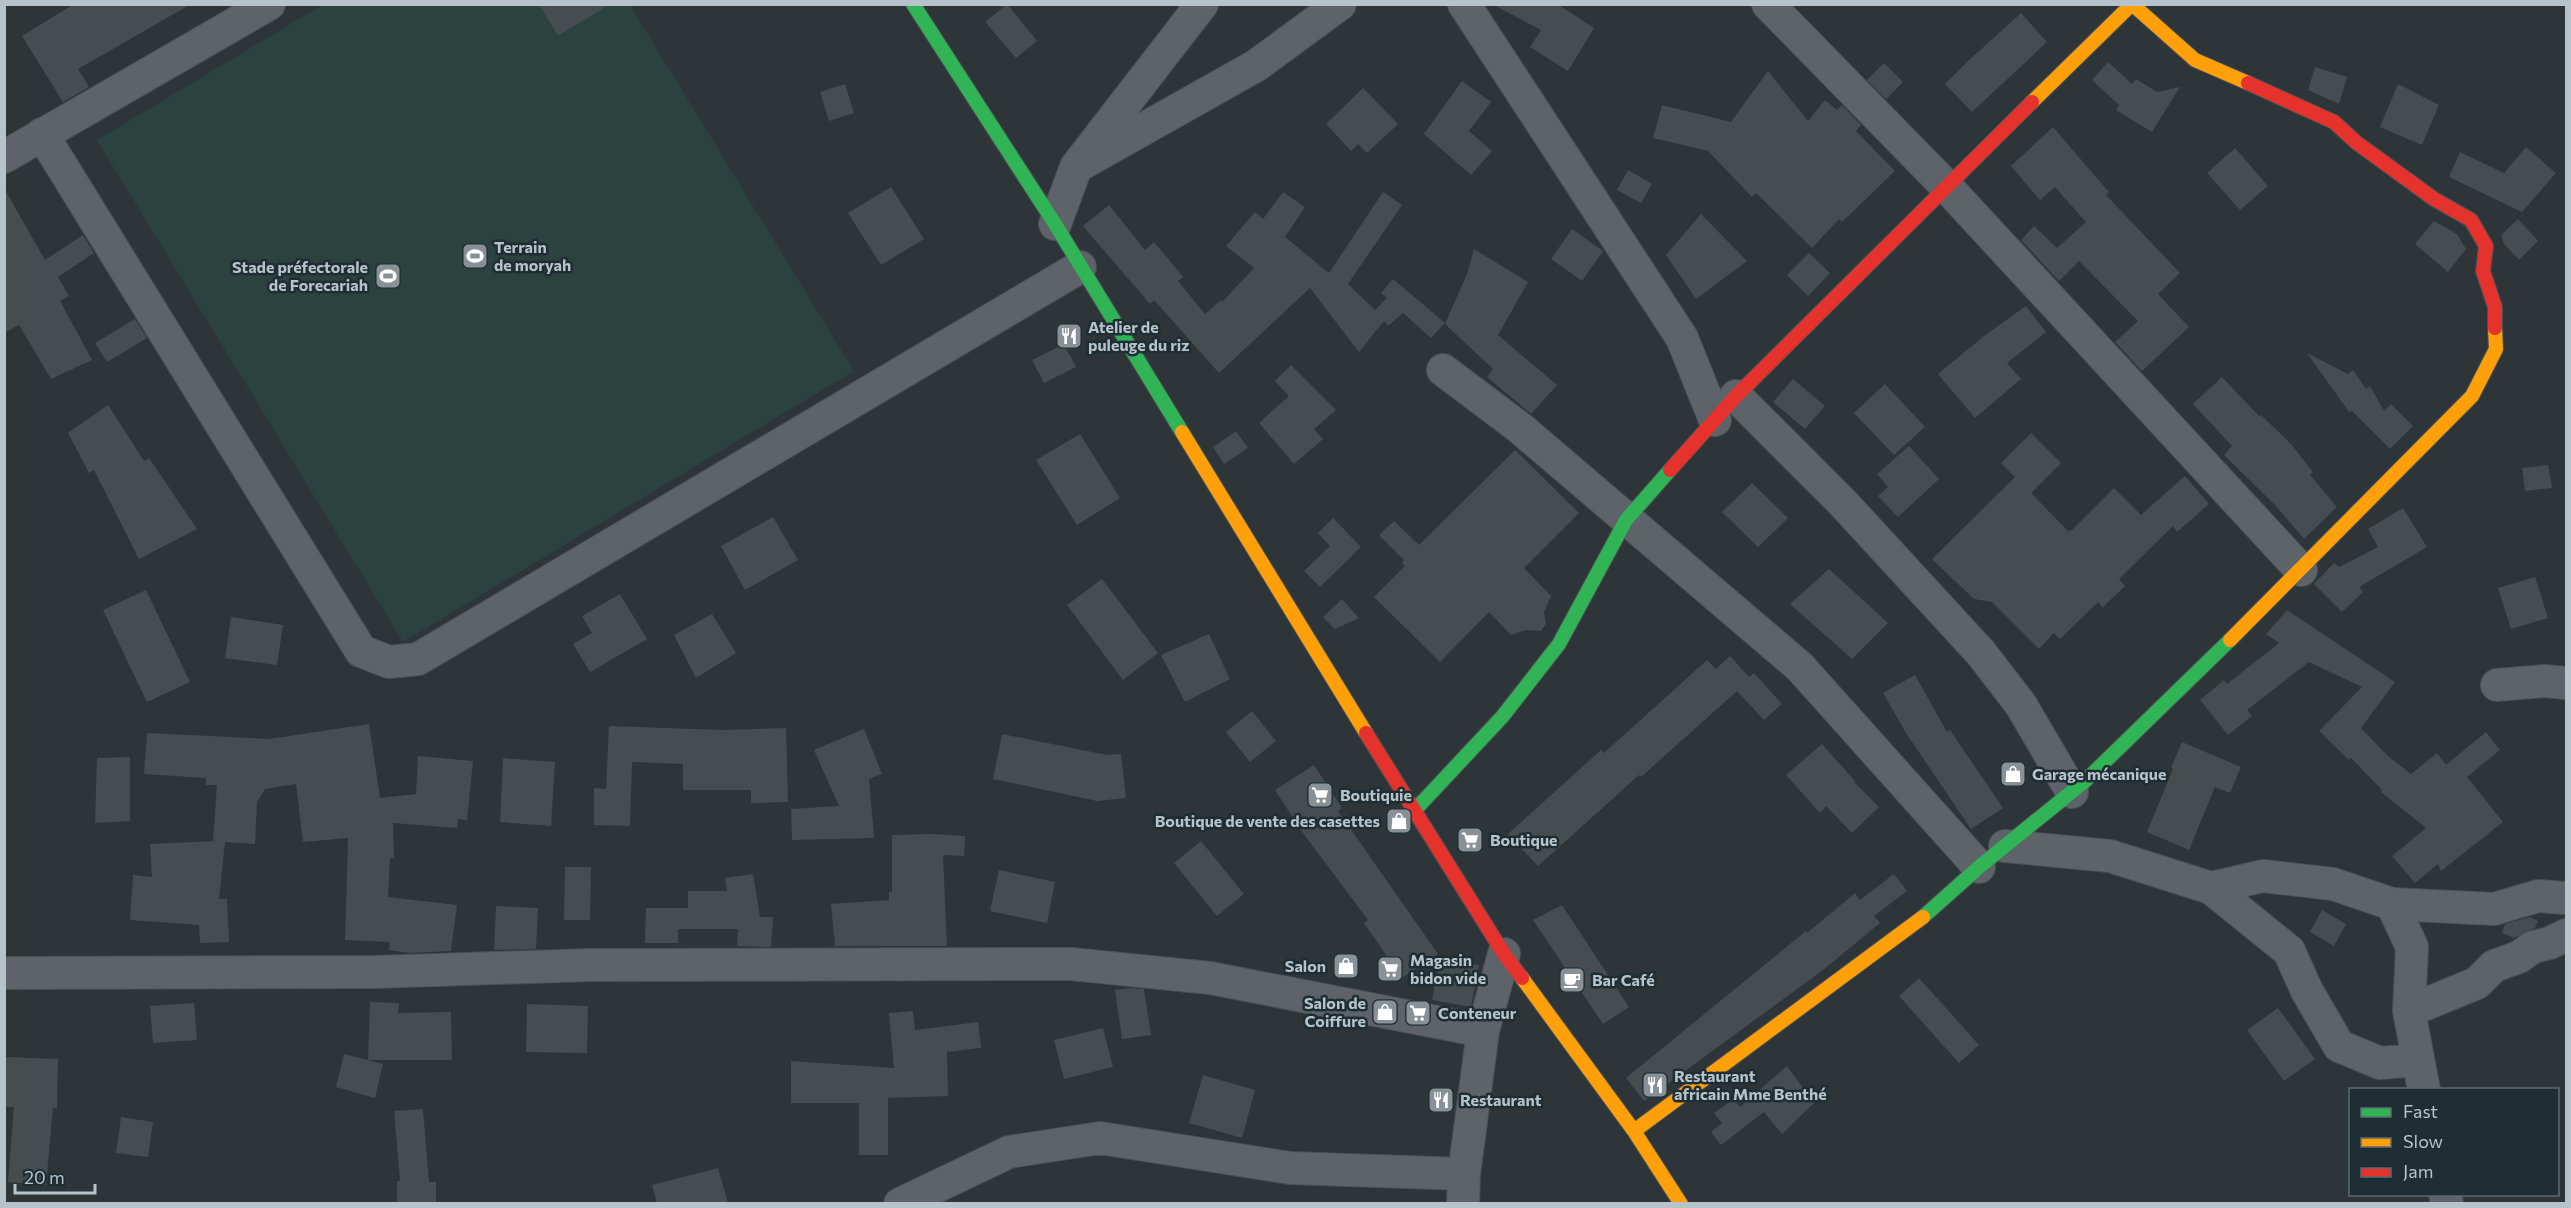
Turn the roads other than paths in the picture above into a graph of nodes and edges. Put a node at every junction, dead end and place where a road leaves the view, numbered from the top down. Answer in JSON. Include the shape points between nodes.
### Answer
{"nodes":[{"id":1,"x":268,"y":4,"type":"edge"},
{"id":2,"x":912,"y":4,"type":"edge"},
{"id":3,"x":1202,"y":4,"type":"edge"},
{"id":4,"x":1340,"y":4,"type":"edge"},
{"id":5,"x":1464,"y":4,"type":"edge"},
{"id":6,"x":1768,"y":4,"type":"edge"},
{"id":7,"x":1793,"y":4,"type":"edge"},
{"id":8,"x":2111,"y":13,"type":"edge"},
{"id":9,"x":1800,"y":38,"type":"junction"},
{"id":10,"x":42,"y":134,"type":"junction"},
{"id":11,"x":4,"y":157,"type":"edge"},
{"id":12,"x":1076,"y":167,"type":"junction"},
{"id":13,"x":1946,"y":186,"type":"junction"},
{"id":14,"x":1055,"y":225,"type":"junction"},
{"id":15,"x":1080,"y":267,"type":"junction"},
{"id":16,"x":1443,"y":370,"type":"dead end"},
{"id":17,"x":1736,"y":396,"type":"junction"},
{"id":18,"x":1715,"y":420,"type":"junction"},
{"id":19,"x":1626,"y":520,"type":"junction"},
{"id":20,"x":2301,"y":570,"type":"junction"},
{"id":21,"x":2566,"y":683,"type":"edge"},
{"id":22,"x":2497,"y":685,"type":"dead end"},
{"id":23,"x":2072,"y":792,"type":"junction"},
{"id":24,"x":1414,"y":811,"type":"junction"},
{"id":25,"x":2005,"y":846,"type":"junction"},
{"id":26,"x":1979,"y":867,"type":"junction"},
{"id":27,"x":2211,"y":888,"type":"junction"},
{"id":28,"x":2566,"y":898,"type":"edge"},
{"id":29,"x":2392,"y":904,"type":"junction"},
{"id":30,"x":2566,"y":934,"type":"edge"},
{"id":31,"x":1504,"y":954,"type":"junction"},
{"id":32,"x":4,"y":973,"type":"edge"},
{"id":33,"x":2409,"y":1011,"type":"junction"},
{"id":34,"x":1483,"y":1031,"type":"junction"},
{"id":35,"x":2421,"y":1075,"type":"edge"},
{"id":36,"x":1634,"y":1131,"type":"junction"},
{"id":37,"x":1464,"y":1189,"type":"edge"},
{"id":38,"x":900,"y":1203,"type":"edge"},
{"id":39,"x":1681,"y":1203,"type":"edge"}],
"edges":[{"from":1,"to":10,"type":"street"},
{"from":2,"to":14,"type":"street"},
{"from":3,"to":12,"type":"street"},
{"from":4,"to":12,"type":"street","via":[[1257,65]]},
{"from":5,"to":18,"type":"street","via":[[1682,338]]},
{"from":6,"to":9,"type":"street"},
{"from":7,"to":9,"type":"street"},
{"from":8,"to":13,"type":"street"},
{"from":8,"to":20,"type":"street","via":[[2132,4],[2195,60],[2334,122],[2434,198],[2471,220],[2486,246],[2483,271],[2495,307],[2496,349],[2472,396]]},
{"from":9,"to":13,"type":"street"},
{"from":10,"to":11,"type":"street"},
{"from":10,"to":15,"type":"street","via":[[361,651],[389,662],[418,659]]},
{"from":12,"to":14,"type":"street"},
{"from":13,"to":17,"type":"street"},
{"from":13,"to":20,"type":"street"},
{"from":14,"to":15,"type":"street"},
{"from":15,"to":24,"type":"street"},
{"from":16,"to":19,"type":"street","via":[[1520,428]]},
{"from":17,"to":18,"type":"street"},
{"from":17,"to":23,"type":"street","via":[[1843,503],[1981,653],[2020,705]]},
{"from":18,"to":19,"type":"street"},
{"from":19,"to":24,"type":"street","via":[[1559,644],[1502,717]]},
{"from":19,"to":26,"type":"street","via":[[1800,667]]},
{"from":20,"to":23,"type":"street"},
{"from":21,"to":22,"type":"street"},
{"from":23,"to":25,"type":"street"},
{"from":24,"to":31,"type":"street"},
{"from":25,"to":26,"type":"street"},
{"from":25,"to":27,"type":"street","via":[[2110,856]]},
{"from":26,"to":36,"type":"street","via":[[1892,942]]},
{"from":27,"to":29,"type":"street","via":[[2263,876],[2333,884]]},
{"from":27,"to":35,"type":"street","via":[[2289,951],[2307,992],[2339,1046]]},
{"from":28,"to":29,"type":"street","via":[[2538,896],[2494,909]]},
{"from":29,"to":33,"type":"street","via":[[2412,948]]},
{"from":30,"to":33,"type":"street","via":[[2494,966],[2477,983]]},
{"from":31,"to":34,"type":"street"},
{"from":31,"to":36,"type":"street"},
{"from":32,"to":34,"type":"street","via":[[375,972],[590,965],[1071,964],[1210,978]]},
{"from":33,"to":35,"type":"street"},
{"from":34,"to":37,"type":"street"},
{"from":36,"to":39,"type":"street"},
{"from":37,"to":38,"type":"street","via":[[1290,1168],[1100,1138],[1009,1152]]}]}
